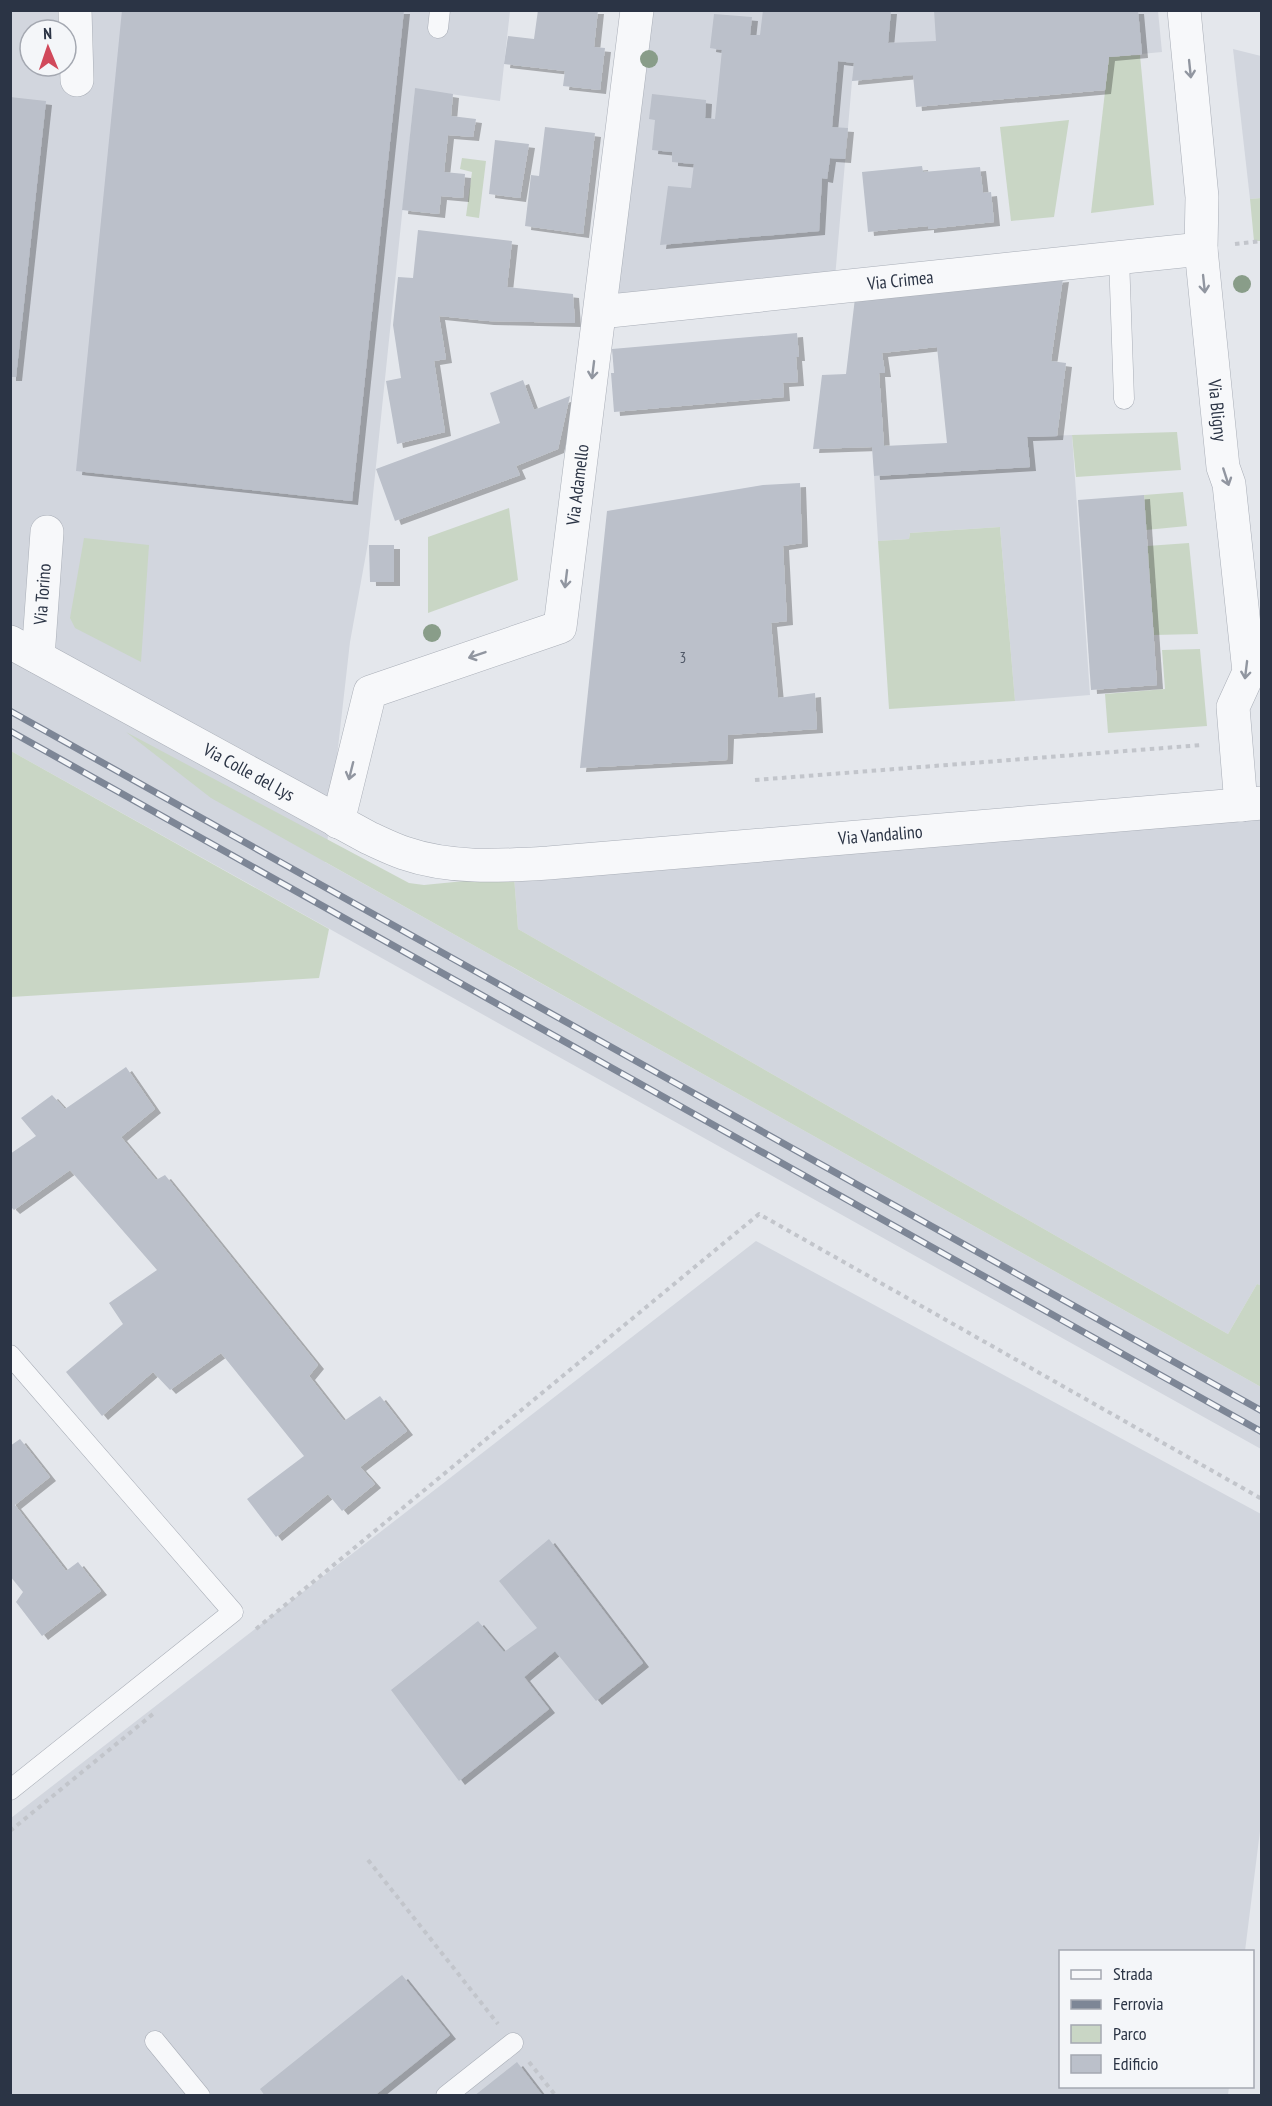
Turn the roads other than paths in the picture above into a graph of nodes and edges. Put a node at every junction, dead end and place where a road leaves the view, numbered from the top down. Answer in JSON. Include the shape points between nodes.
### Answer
{"nodes":[{"id":1,"x":75,"y":10,"type":"edge"},
{"id":2,"x":637,"y":10,"type":"edge"},
{"id":3,"x":1184,"y":10,"type":"edge"},
{"id":4,"x":76,"y":80,"type":"dead end"},
{"id":5,"x":1201,"y":249,"type":"junction"},
{"id":6,"x":1119,"y":257,"type":"junction"},
{"id":7,"x":600,"y":312,"type":"junction"},
{"id":8,"x":1124,"y":399,"type":"dead end"},
{"id":9,"x":47,"y":532,"type":"dead end"},
{"id":10,"x":24,"y":649,"type":"edge"},
{"id":11,"x":1251,"y":804,"type":"edge"},
{"id":12,"x":338,"y":822,"type":"junction"},
{"id":13,"x":497,"y":866,"type":"joint"},
{"id":14,"x":10,"y":1355,"type":"edge"},
{"id":15,"x":10,"y":1790,"type":"edge"},
{"id":16,"x":155,"y":2041,"type":"dead end"},
{"id":17,"x":513,"y":2043,"type":"road end"},
{"id":18,"x":200,"y":2096,"type":"edge"},
{"id":19,"x":446,"y":2096,"type":"edge"}],
"edges":[{"from":1,"to":4,"type":"street"},
{"from":2,"to":7,"type":"street","name":"Via Adamello"},
{"from":3,"to":5,"type":"street","name":"Via Bligny","one_way":true,"via":[[1202,197]]},
{"from":5,"to":6,"type":"street","name":"Via Crimea"},
{"from":5,"to":11,"type":"street","name":"Via Bligny","one_way":true,"via":[[1222,467],[1229,484],[1249,672],[1233,707],[1235,743]]},
{"from":6,"to":7,"type":"street","name":"Via Crimea"},
{"from":6,"to":8,"type":"lane"},
{"from":7,"to":12,"type":"street","name":"Via Adamello","one_way":true,"via":[[560,627],[370,692]]},
{"from":9,"to":10,"type":"street","name":"Via Torino"},
{"from":10,"to":12,"type":"street","name":"Via Colle del Lys"},
{"from":11,"to":13,"type":"street","name":"Via Vandalino"},
{"from":12,"to":13,"type":"street","name":"Via Colle del Lys","via":[[405,853],[450,864]]},
{"from":14,"to":15,"type":"lane","via":[[233,1612]]},
{"from":16,"to":18,"type":"lane"},
{"from":17,"to":19,"type":"lane"}]}
